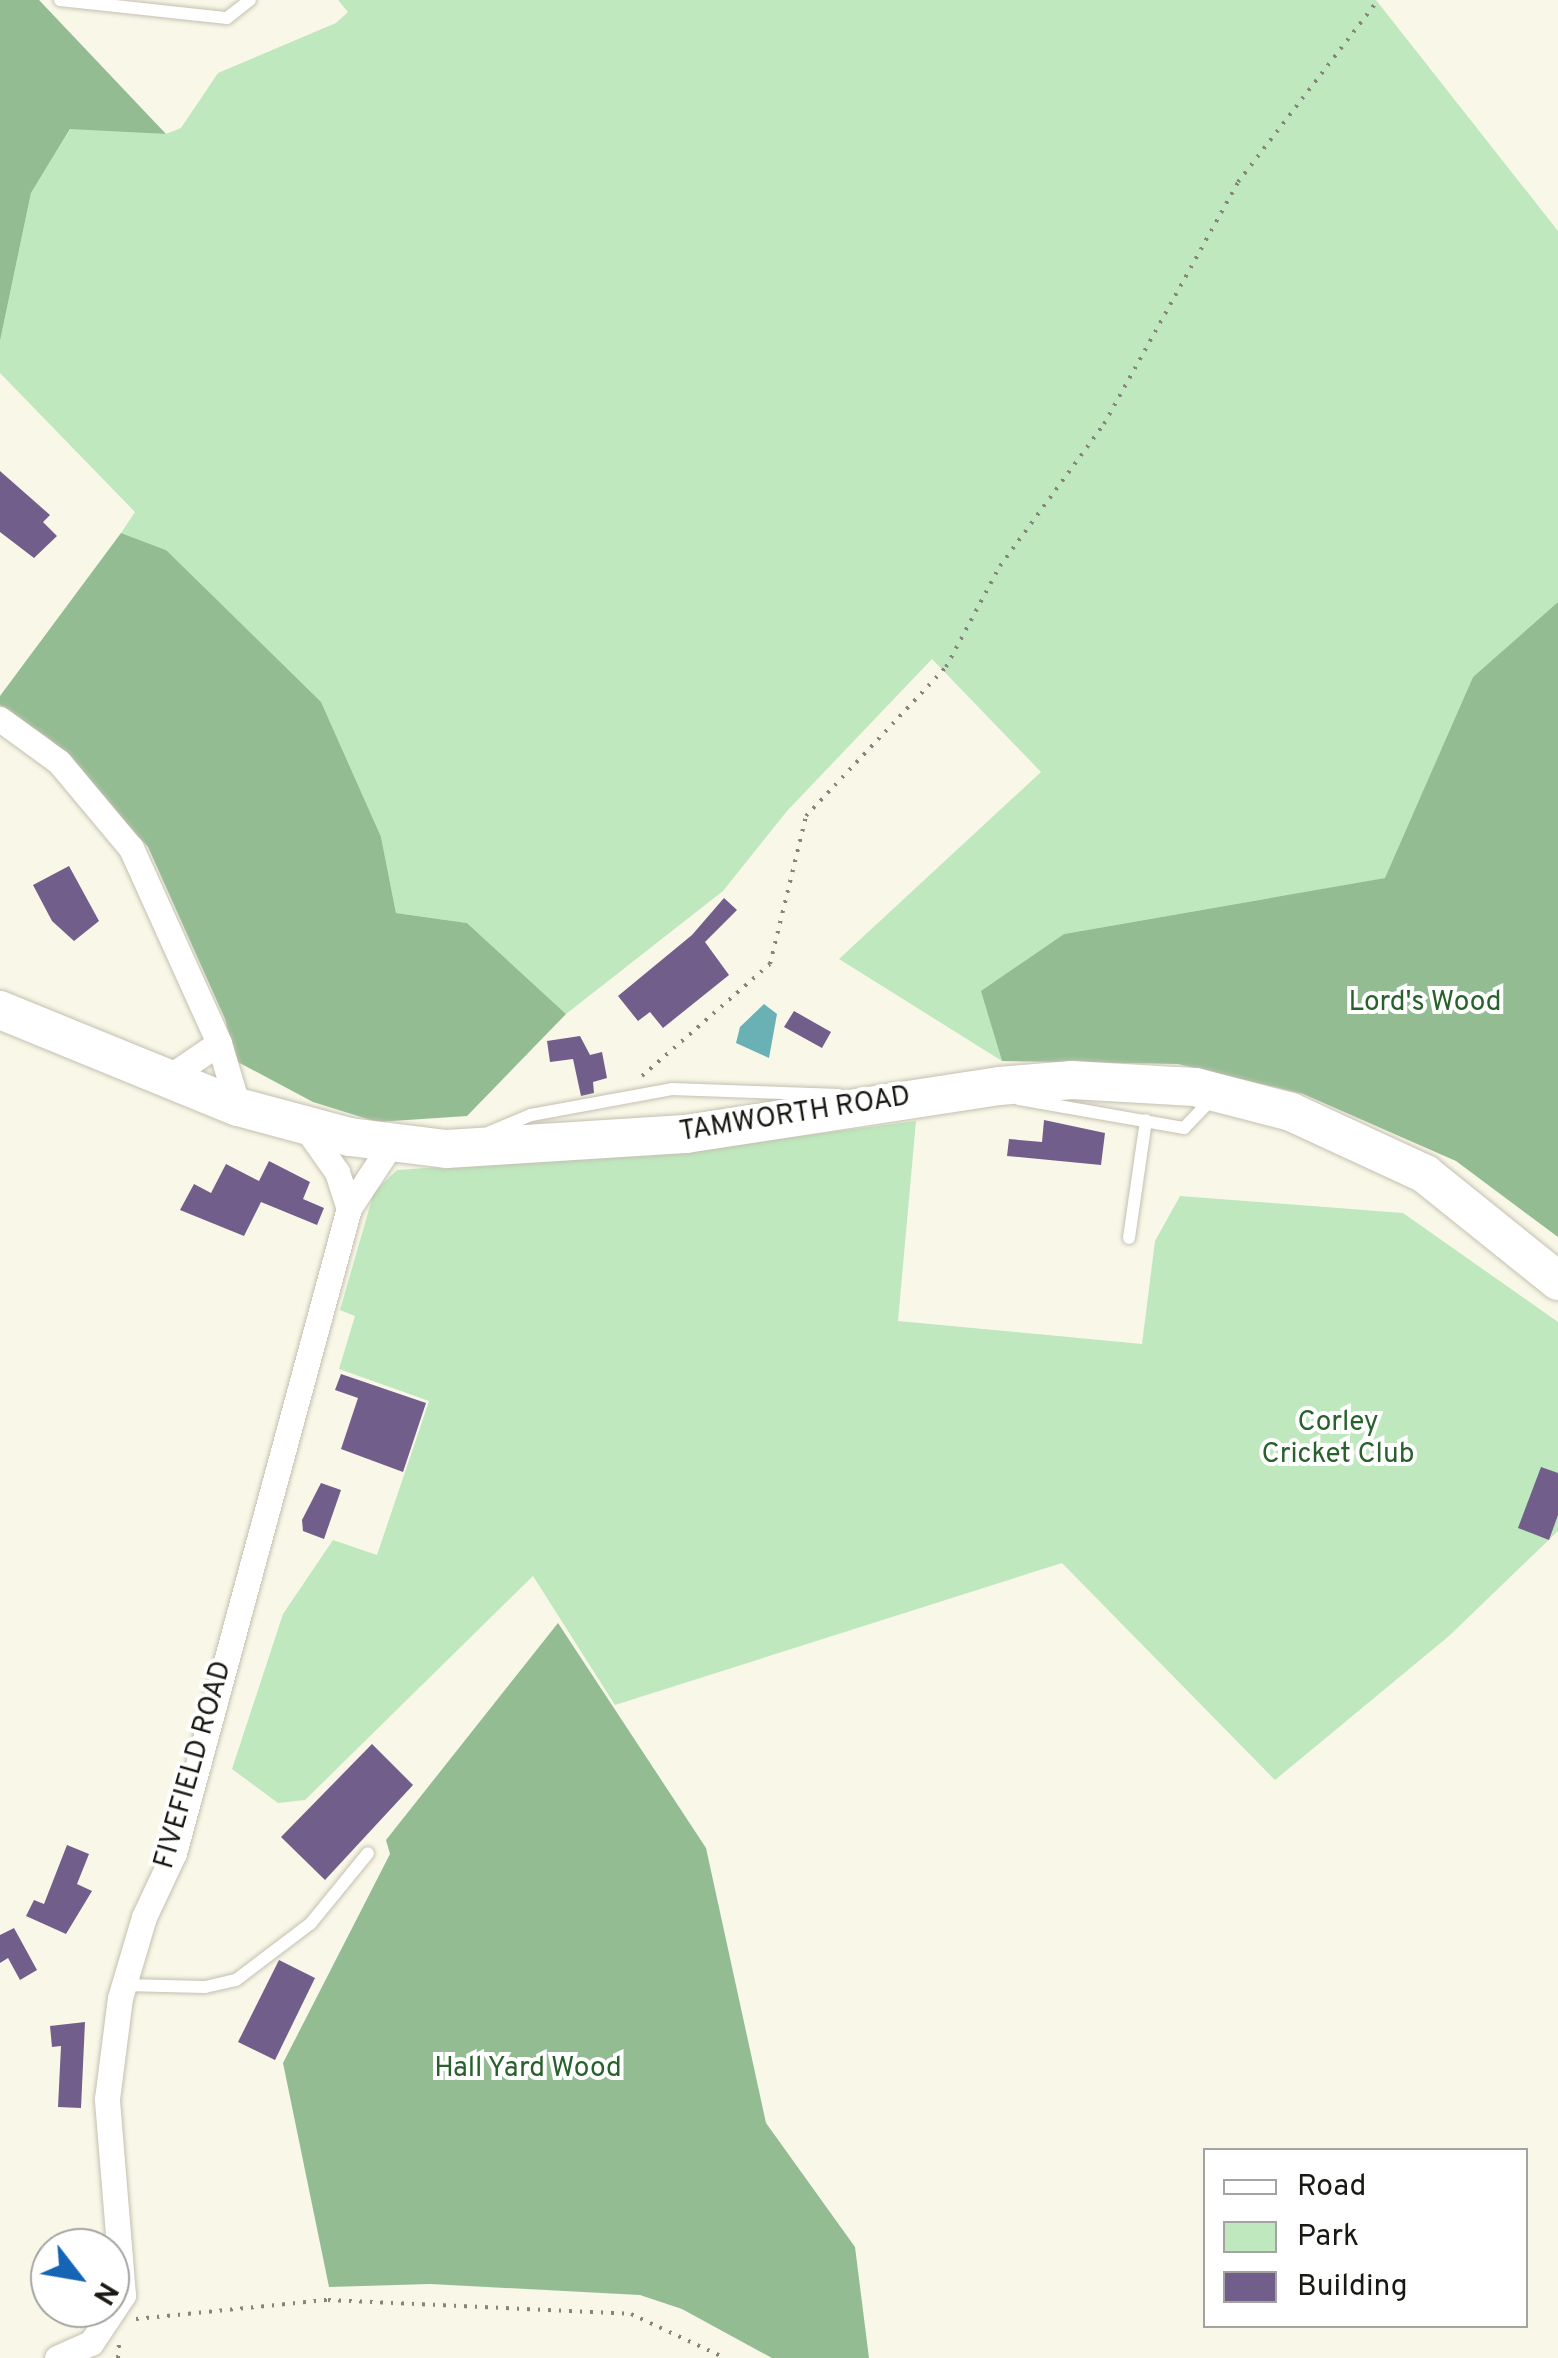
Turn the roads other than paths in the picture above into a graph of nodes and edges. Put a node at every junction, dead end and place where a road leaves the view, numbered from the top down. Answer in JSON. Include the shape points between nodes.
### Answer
{"nodes":[{"id":1,"x":60,"y":0,"type":"edge"},
{"id":2,"x":250,"y":0,"type":"edge"},
{"id":3,"x":0,"y":719,"type":"edge"},
{"id":4,"x":0,"y":1010,"type":"edge"},
{"id":5,"x":219,"y":1043,"type":"junction"},
{"id":6,"x":166,"y":1079,"type":"junction"},
{"id":7,"x":966,"y":1090,"type":"junction"},
{"id":8,"x":1218,"y":1092,"type":"junction"},
{"id":9,"x":910,"y":1097,"type":"junction"},
{"id":10,"x":238,"y":1108,"type":"junction"},
{"id":11,"x":1146,"y":1120,"type":"junction"},
{"id":12,"x":306,"y":1128,"type":"junction"},
{"id":13,"x":392,"y":1144,"type":"junction"},
{"id":14,"x":446,"y":1149,"type":"junction"},
{"id":15,"x":349,"y":1208,"type":"junction"},
{"id":16,"x":1129,"y":1238,"type":"dead end"},
{"id":17,"x":1558,"y":1281,"type":"edge"},
{"id":18,"x":368,"y":1854,"type":"dead end"},
{"id":19,"x":124,"y":1985,"type":"junction"},
{"id":20,"x":57,"y":2358,"type":"edge"}],
"edges":[{"from":1,"to":2,"type":"lane","via":[[227,18]]},
{"from":3,"to":5,"type":"street","via":[[59,762],[131,848]]},
{"from":4,"to":6,"type":"main road","name":"TAMWORTH ROAD"},
{"from":5,"to":6,"type":"street"},
{"from":5,"to":10,"type":"street"},
{"from":6,"to":10,"type":"main road","name":"TAMWORTH ROAD"},
{"from":7,"to":8,"type":"main road","name":"TAMWORTH ROAD","via":[[1087,1080]]},
{"from":7,"to":9,"type":"main road","name":"TAMWORTH ROAD"},
{"from":7,"to":11,"type":"lane"},
{"from":8,"to":11,"type":"lane","via":[[1184,1128]]},
{"from":8,"to":17,"type":"main road","name":"TAMWORTH ROAD","via":[[1336,1129],[1425,1174]]},
{"from":9,"to":14,"type":"main road","name":"TAMWORTH ROAD","via":[[686,1134]]},
{"from":9,"to":14,"type":"lane","via":[[672,1088],[530,1115]]},
{"from":10,"to":12,"type":"main road","name":"TAMWORTH ROAD"},
{"from":11,"to":16,"type":"lane"},
{"from":12,"to":13,"type":"main road","name":"TAMWORTH ROAD"},
{"from":12,"to":15,"type":"street","via":[[337,1172]]},
{"from":13,"to":14,"type":"main road","name":"TAMWORTH ROAD"},
{"from":13,"to":15,"type":"street","name":"FIVEFIELD ROAD"},
{"from":15,"to":19,"type":"street","name":"FIVEFIELD ROAD","via":[[174,1853],[144,1917]]},
{"from":18,"to":19,"type":"lane","via":[[311,1923],[236,1980],[205,1987]]},
{"from":19,"to":20,"type":"street","name":"FIVEFIELD ROAD","via":[[108,2100],[123,2294],[91,2343]]}]}
